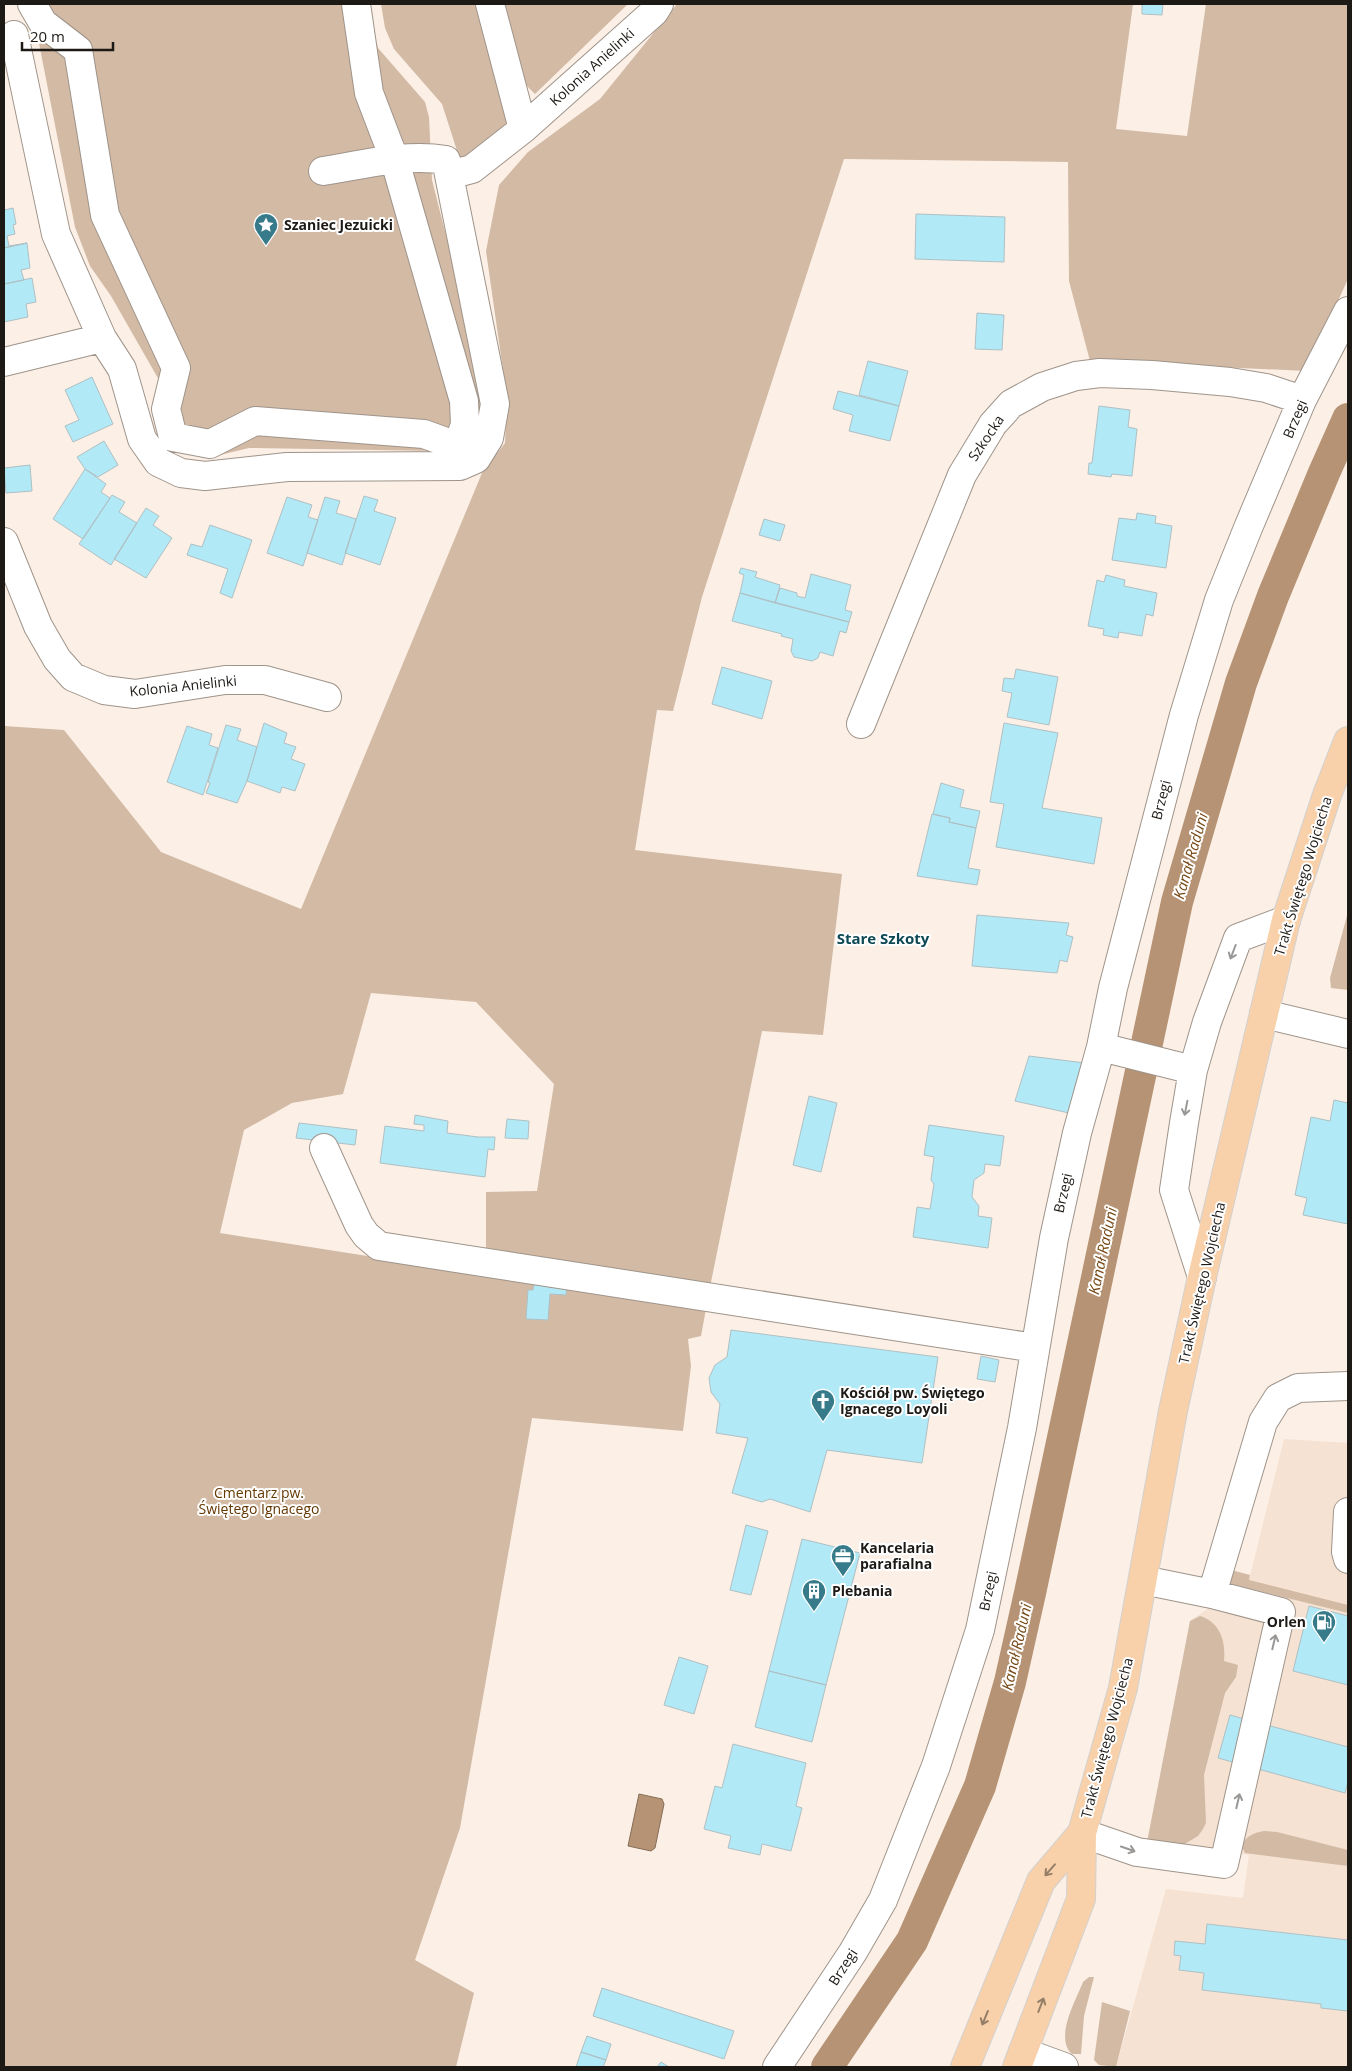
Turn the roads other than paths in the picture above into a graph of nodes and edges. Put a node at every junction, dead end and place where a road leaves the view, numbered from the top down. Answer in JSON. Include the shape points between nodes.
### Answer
{"nodes":[{"id":1,"x":32,"y":4,"type":"edge"},
{"id":2,"x":356,"y":4,"type":"edge"},
{"id":3,"x":490,"y":4,"type":"edge"},
{"id":4,"x":659,"y":4,"type":"edge"},
{"id":5,"x":14,"y":36,"type":"dead end"},
{"id":6,"x":524,"y":129,"type":"junction"},
{"id":7,"x":395,"y":161,"type":"junction"},
{"id":8,"x":448,"y":167,"type":"junction"},
{"id":9,"x":323,"y":171,"type":"dead end"},
{"id":10,"x":1348,"y":311,"type":"edge"},
{"id":11,"x":102,"y":338,"type":"junction"},
{"id":12,"x":4,"y":362,"type":"edge"},
{"id":13,"x":1302,"y":400,"type":"junction"},
{"id":14,"x":4,"y":542,"type":"edge"},
{"id":15,"x":328,"y":697,"type":"dead end"},
{"id":16,"x":861,"y":724,"type":"dead end"},
{"id":17,"x":1348,"y":741,"type":"edge"},
{"id":18,"x":1286,"y":920,"type":"junction"},
{"id":19,"x":1264,"y":1014,"type":"junction"},
{"id":20,"x":1348,"y":1034,"type":"edge"},
{"id":21,"x":1108,"y":1048,"type":"junction"},
{"id":22,"x":1193,"y":1070,"type":"junction"},
{"id":23,"x":324,"y":1148,"type":"dead end"},
{"id":24,"x":1202,"y":1278,"type":"junction"},
{"id":25,"x":1035,"y":1348,"type":"junction"},
{"id":26,"x":1348,"y":1386,"type":"edge"},
{"id":27,"x":1348,"y":1512,"type":"edge"},
{"id":28,"x":1348,"y":1559,"type":"edge"},
{"id":29,"x":1143,"y":1580,"type":"junction"},
{"id":30,"x":1212,"y":1594,"type":"junction"},
{"id":31,"x":1082,"y":1833,"type":"junction"},
{"id":32,"x":1020,"y":2060,"type":"edge"},
{"id":33,"x":778,"y":2067,"type":"edge"},
{"id":34,"x":965,"y":2067,"type":"edge"},
{"id":35,"x":1064,"y":2067,"type":"edge"}],
"edges":[{"from":1,"to":7,"type":"street","via":[[43,23],[78,50],[105,215],[176,368],[166,409],[173,437],[210,444],[255,421],[424,434],[457,446],[465,425],[464,401]]},
{"from":2,"to":7,"type":"street","via":[[369,93]]},
{"from":3,"to":6,"type":"street"},
{"from":4,"to":6,"type":"street","name":"Kolonia Anielinki"},
{"from":5,"to":11,"type":"street","via":[[56,234]]},
{"from":6,"to":8,"type":"street","name":"Kolonia Anielinki","via":[[472,169]]},
{"from":7,"to":8,"type":"street","name":"Kolonia Anielinki","via":[[431,158]]},
{"from":7,"to":9,"type":"street","name":"Kolonia Anielinki"},
{"from":8,"to":11,"type":"street","via":[[495,404],[489,438],[476,459],[460,466],[287,466],[205,476],[181,473],[158,462],[142,439],[122,369]]},
{"from":10,"to":13,"type":"street","name":"Brzegi"},
{"from":11,"to":12,"type":"street"},
{"from":13,"to":16,"type":"street","name":"Szkocka","via":[[1266,388],[1230,382],[1100,373],[1076,376],[1042,387],[1011,404],[993,424],[962,475]]},
{"from":13,"to":21,"type":"street","name":"Brzegi","via":[[1219,600],[1168,772],[1113,988]]},
{"from":14,"to":15,"type":"street","name":"Kolonia Anielinki","via":[[38,626],[57,659],[73,677],[104,690],[135,694],[225,680],[265,680]]},
{"from":17,"to":18,"type":"main road","name":"Trakt Świętego Wojciecha"},
{"from":18,"to":19,"type":"main road","name":"Trakt Świętego Wojciecha"},
{"from":18,"to":22,"type":"street","one_way":true,"via":[[1238,938],[1206,1022]]},
{"from":19,"to":20,"type":"street"},
{"from":19,"to":24,"type":"main road","name":"Trakt Świętego Wojciecha"},
{"from":21,"to":22,"type":"street"},
{"from":21,"to":25,"type":"street","name":"Brzegi","via":[[1077,1133]]},
{"from":22,"to":24,"type":"street","one_way":true,"via":[[1174,1190]]},
{"from":23,"to":25,"type":"street","via":[[359,1225],[379,1246]]},
{"from":24,"to":29,"type":"main road","name":"Trakt Świętego Wojciecha","via":[[1173,1411]]},
{"from":25,"to":33,"type":"street","name":"Brzegi","via":[[1022,1428],[980,1630],[936,1766],[883,1900]]},
{"from":26,"to":30,"type":"street","via":[[1298,1388],[1278,1398],[1263,1422]]},
{"from":27,"to":28,"type":"street"},
{"from":29,"to":30,"type":"street"},
{"from":29,"to":31,"type":"main road","name":"Trakt Świętego Wojciecha","via":[[1123,1688]]},
{"from":31,"to":30,"type":"street","one_way":true,"via":[[1137,1852],[1231,1865],[1281,1612]]},
{"from":32,"to":31,"type":"main road","name":"Trakt Świętego Wojciecha","one_way":true,"via":[[1081,1899]]},
{"from":31,"to":34,"type":"main road","name":"Trakt Świętego Wojciecha","one_way":true,"via":[[1041,1881]]},
{"from":32,"to":35,"type":"street"}]}
